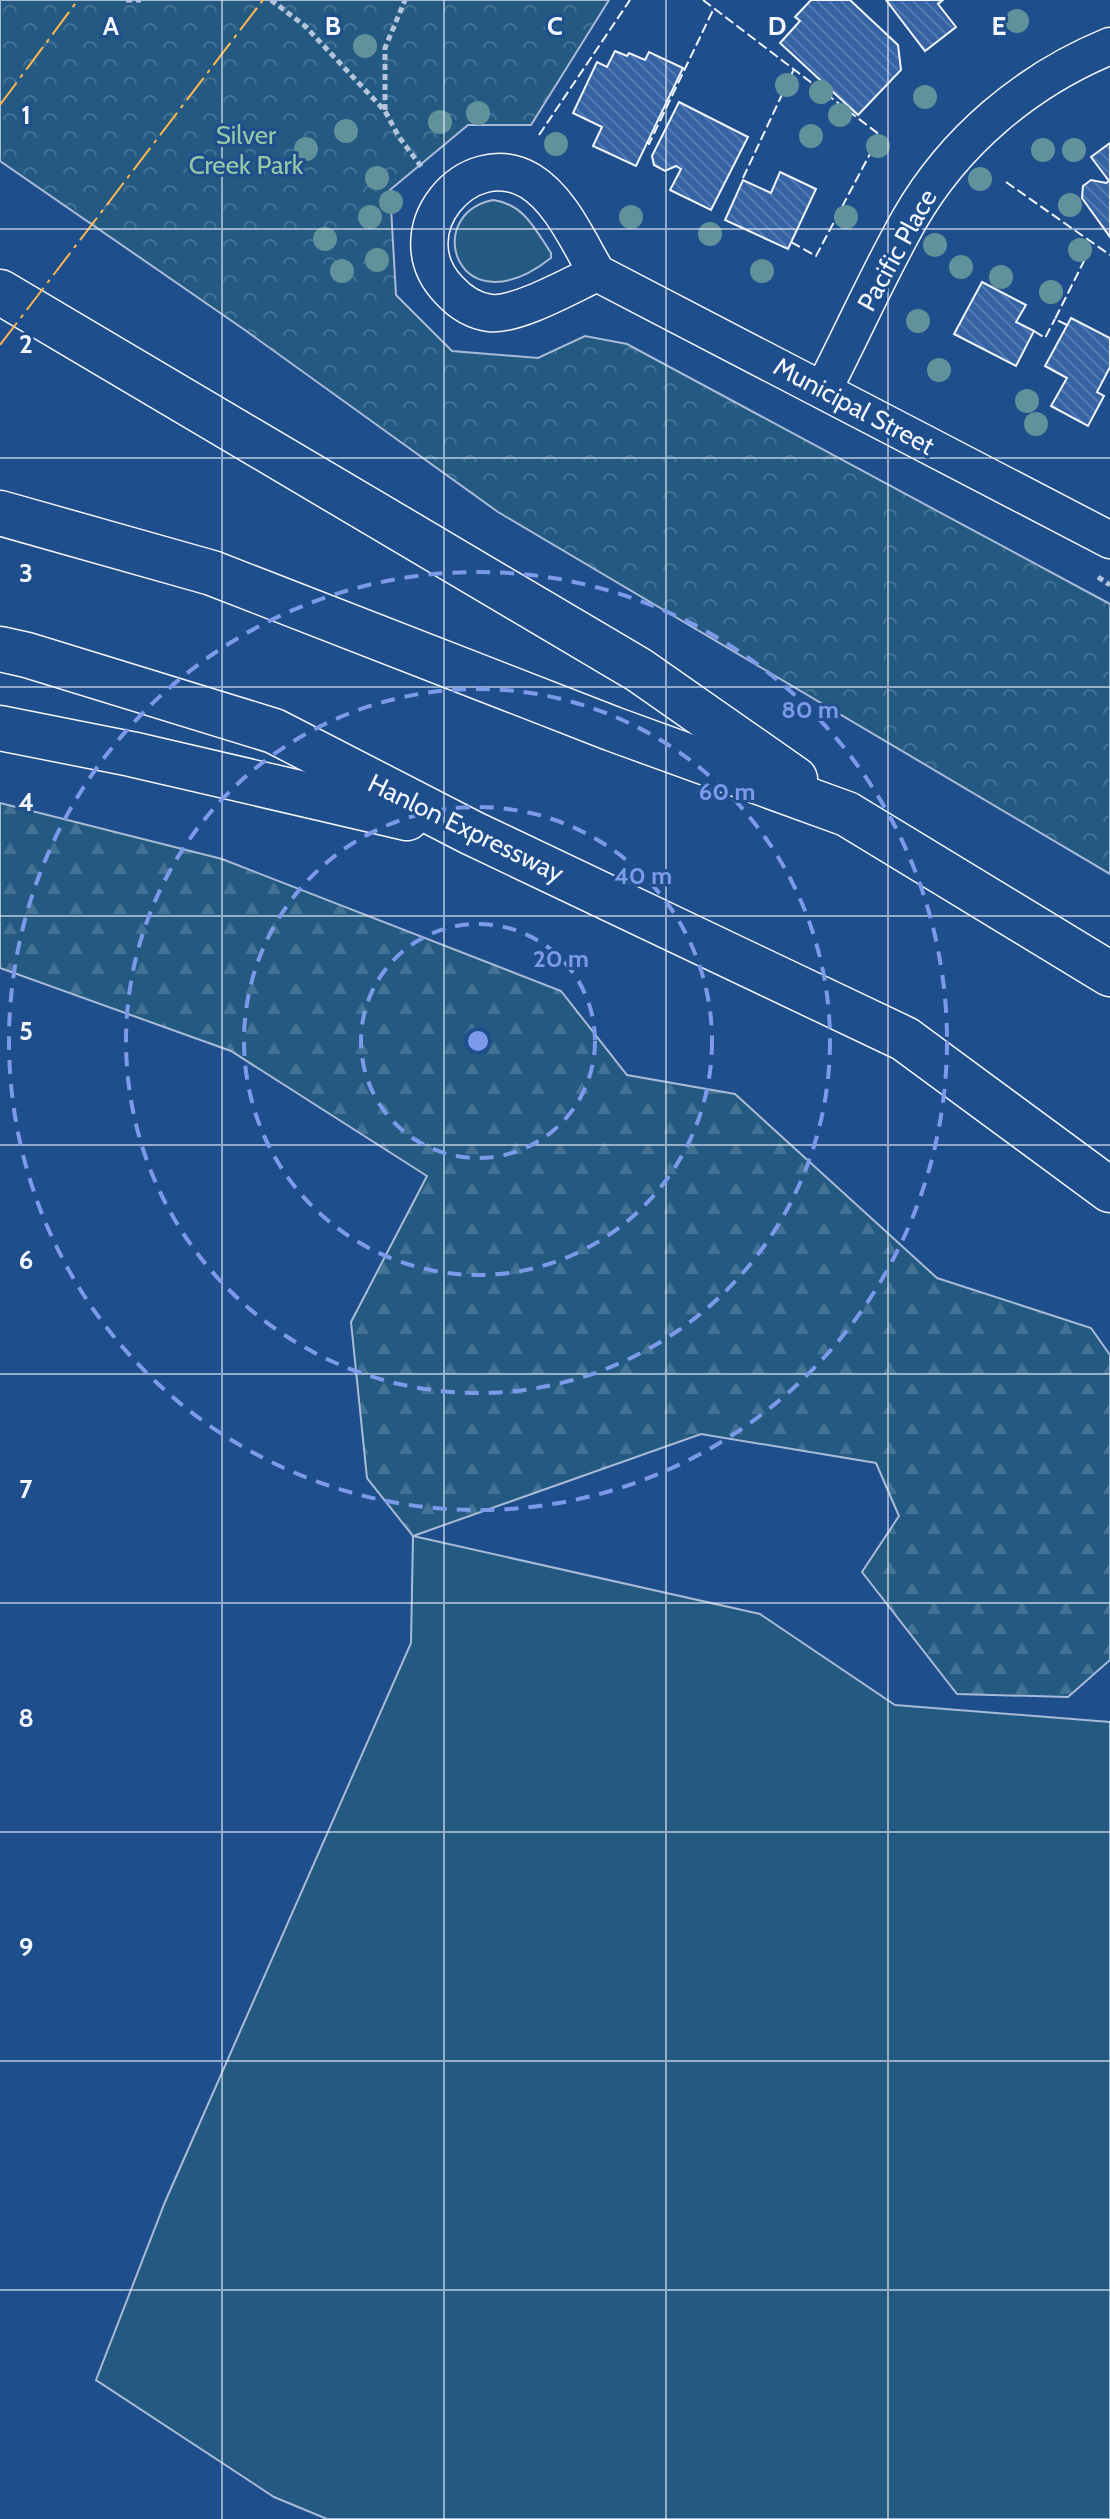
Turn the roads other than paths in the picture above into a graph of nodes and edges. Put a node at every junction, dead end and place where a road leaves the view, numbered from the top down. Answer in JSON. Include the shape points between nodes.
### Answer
{"nodes":[{"id":1,"x":1110,"y":46,"type":"edge"},
{"id":2,"x":597,"y":273,"type":"junction"},
{"id":3,"x":0,"y":292,"type":"edge"},
{"id":4,"x":823,"y":390,"type":"junction"},
{"id":5,"x":0,"y":513,"type":"edge"},
{"id":6,"x":1110,"y":540,"type":"edge"},
{"id":7,"x":0,"y":649,"type":"edge"},
{"id":8,"x":0,"y":728,"type":"edge"},
{"id":9,"x":847,"y":814,"type":"junction"},
{"id":10,"x":472,"y":833,"type":"junction"},
{"id":11,"x":1110,"y":974,"type":"edge"},
{"id":12,"x":1110,"y":1190,"type":"edge"}],
"edges":[{"from":1,"to":4,"type":"street","name":"Pacific Place","via":[[1044,79],[998,113],[949,164],[910,219]]},
{"from":2,"to":2,"type":"street","name":"Municipal Street","via":[[518,310],[475,310],[445,286],[434,267],[430,226],[445,198],[460,185],[495,172],[512,174],[548,197]]},
{"from":2,"to":4,"type":"street","name":"Municipal Street"},
{"from":3,"to":9,"type":"highway","via":[[639,670]]},
{"from":4,"to":6,"type":"street","name":"Municipal Street"},
{"from":5,"to":9,"type":"highway","via":[[212,573]]},
{"from":7,"to":10,"type":"highway","name":"Hanlon Expressway","via":[[274,731]]},
{"from":8,"to":10,"type":"highway"},
{"from":9,"to":11,"type":"highway"},
{"from":10,"to":12,"type":"highway","name":"Hanlon Expressway","via":[[905,1039]]}]}
